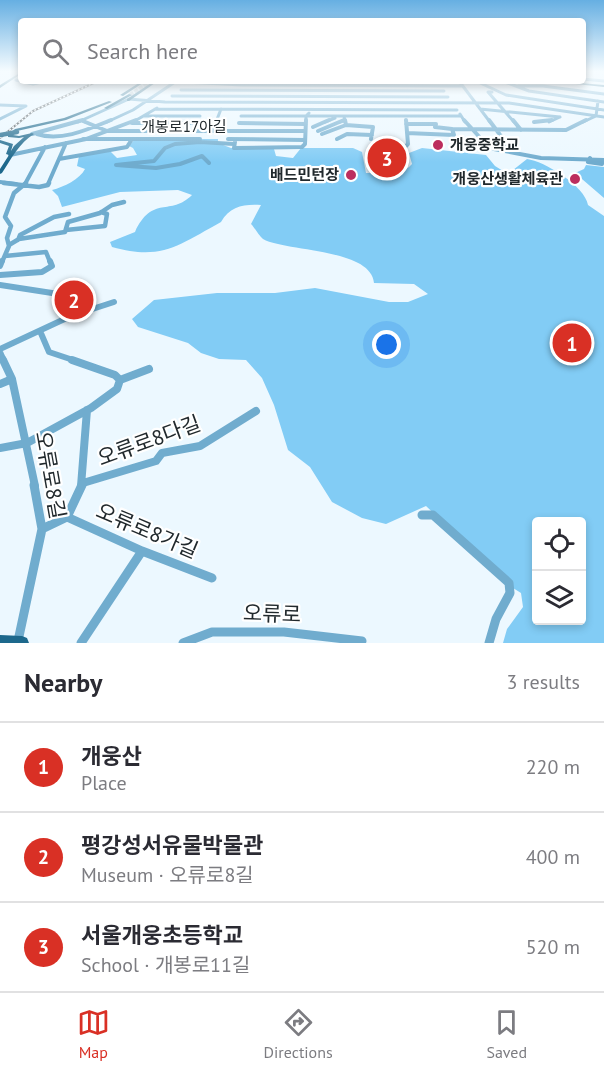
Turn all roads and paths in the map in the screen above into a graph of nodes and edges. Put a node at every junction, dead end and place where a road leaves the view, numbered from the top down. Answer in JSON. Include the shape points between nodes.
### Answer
{"nodes":[{"id":1,"x":109,"y":102,"type":"edge"},
{"id":2,"x":110,"y":102,"type":"edge"},
{"id":3,"x":115,"y":102,"type":"edge"},
{"id":4,"x":116,"y":102,"type":"edge"},
{"id":5,"x":116,"y":102,"type":"edge"},
{"id":6,"x":146,"y":102,"type":"edge"},
{"id":7,"x":165,"y":102,"type":"joint"},
{"id":8,"x":525,"y":102,"type":"edge"},
{"id":9,"x":548,"y":102,"type":"edge"},
{"id":10,"x":598,"y":102,"type":"edge"},
{"id":11,"x":241,"y":103,"type":"junction"},
{"id":12,"x":313,"y":103,"type":"junction"},
{"id":13,"x":398,"y":103,"type":"junction"},
{"id":14,"x":452,"y":103,"type":"junction"},
{"id":15,"x":475,"y":103,"type":"junction"},
{"id":16,"x":497,"y":103,"type":"junction"},
{"id":17,"x":0,"y":105,"type":"edge"},
{"id":18,"x":523,"y":105,"type":"junction"},
{"id":19,"x":155,"y":109,"type":"junction"},
{"id":20,"x":203,"y":109,"type":"junction"},
{"id":21,"x":222,"y":109,"type":"junction"},
{"id":22,"x":243,"y":109,"type":"junction"},
{"id":23,"x":313,"y":109,"type":"junction"},
{"id":24,"x":401,"y":109,"type":"junction"},
{"id":25,"x":597,"y":109,"type":"junction"},
{"id":26,"x":98,"y":110,"type":"junction"},
{"id":27,"x":457,"y":110,"type":"junction"},
{"id":28,"x":480,"y":110,"type":"junction"},
{"id":29,"x":504,"y":110,"type":"junction"},
{"id":30,"x":604,"y":110,"type":"edge"},
{"id":31,"x":572,"y":112,"type":"junction"},
{"id":32,"x":144,"y":116,"type":"junction"},
{"id":33,"x":200,"y":116,"type":"junction"},
{"id":34,"x":241,"y":116,"type":"junction"},
{"id":35,"x":306,"y":116,"type":"junction"},
{"id":36,"x":338,"y":116,"type":"junction"},
{"id":37,"x":404,"y":116,"type":"junction"},
{"id":38,"x":461,"y":116,"type":"junction"},
{"id":39,"x":596,"y":116,"type":"junction"},
{"id":40,"x":560,"y":117,"type":"junction"},
{"id":41,"x":604,"y":117,"type":"edge"},
{"id":42,"x":345,"y":118,"type":"junction"},
{"id":43,"x":0,"y":119,"type":"edge"},
{"id":44,"x":82,"y":120,"type":"junction"},
{"id":45,"x":534,"y":122,"type":"dead end"},
{"id":46,"x":128,"y":123,"type":"junction"},
{"id":47,"x":197,"y":123,"type":"junction"},
{"id":48,"x":239,"y":123,"type":"junction"},
{"id":49,"x":306,"y":124,"type":"junction"},
{"id":50,"x":406,"y":124,"type":"junction"},
{"id":51,"x":346,"y":125,"type":"junction"},
{"id":52,"x":95,"y":126,"type":"junction"},
{"id":53,"x":357,"y":126,"type":"junction"},
{"id":54,"x":313,"y":127,"type":"dead end"},
{"id":55,"x":335,"y":129,"type":"junction"},
{"id":56,"x":452,"y":129,"type":"junction"},
{"id":57,"x":471,"y":129,"type":"junction"},
{"id":58,"x":495,"y":129,"type":"junction"},
{"id":59,"x":521,"y":130,"type":"junction"},
{"id":60,"x":107,"y":131,"type":"junction"},
{"id":61,"x":194,"y":131,"type":"junction"},
{"id":62,"x":213,"y":131,"type":"junction"},
{"id":63,"x":237,"y":131,"type":"junction"},
{"id":64,"x":305,"y":131,"type":"junction"},
{"id":65,"x":407,"y":133,"type":"junction"},
{"id":66,"x":34,"y":134,"type":"junction"},
{"id":67,"x":347,"y":134,"type":"junction"},
{"id":68,"x":357,"y":134,"type":"junction"},
{"id":69,"x":14,"y":136,"type":"junction"},
{"id":70,"x":0,"y":137,"type":"edge"},
{"id":71,"x":50,"y":138,"type":"junction"},
{"id":72,"x":23,"y":139,"type":"junction"},
{"id":73,"x":83,"y":139,"type":"junction"},
{"id":74,"x":132,"y":139,"type":"junction"},
{"id":75,"x":337,"y":139,"type":"dead end"},
{"id":76,"x":305,"y":140,"type":"junction"},
{"id":77,"x":235,"y":141,"type":"junction"},
{"id":78,"x":66,"y":143,"type":"junction"},
{"id":79,"x":508,"y":146,"type":"junction"},
{"id":80,"x":16,"y":147,"type":"junction"},
{"id":81,"x":45,"y":148,"type":"junction"},
{"id":82,"x":494,"y":149,"type":"dead end"},
{"id":83,"x":401,"y":151,"type":"dead end"},
{"id":84,"x":514,"y":154,"type":"junction"},
{"id":85,"x":8,"y":156,"type":"junction"},
{"id":86,"x":59,"y":159,"type":"junction"},
{"id":87,"x":603,"y":160,"type":"edge"},
{"id":88,"x":209,"y":163,"type":"dead end"},
{"id":89,"x":0,"y":165,"type":"edge"},
{"id":90,"x":0,"y":172,"type":"edge"},
{"id":91,"x":0,"y":182,"type":"edge"},
{"id":92,"x":25,"y":185,"type":"junction"},
{"id":93,"x":124,"y":201,"type":"dead end"},
{"id":94,"x":101,"y":212,"type":"junction"},
{"id":95,"x":69,"y":214,"type":"dead end"},
{"id":96,"x":66,"y":230,"type":"junction"},
{"id":97,"x":17,"y":241,"type":"junction"},
{"id":98,"x":9,"y":245,"type":"junction"},
{"id":99,"x":5,"y":256,"type":"junction"},
{"id":100,"x":0,"y":266,"type":"edge"},
{"id":101,"x":0,"y":275,"type":"edge"},
{"id":102,"x":0,"y":285,"type":"edge"},
{"id":103,"x":64,"y":295,"type":"dead end"},
{"id":104,"x":114,"y":302,"type":"dead end"},
{"id":105,"x":40,"y":332,"type":"junction"},
{"id":106,"x":0,"y":350,"type":"edge"},
{"id":107,"x":149,"y":369,"type":"dead end"},
{"id":108,"x":12,"y":379,"type":"junction"},
{"id":109,"x":120,"y":380,"type":"junction"},
{"id":110,"x":0,"y":384,"type":"edge"},
{"id":111,"x":87,"y":410,"type":"junction"},
{"id":112,"x":256,"y":411,"type":"dead end"},
{"id":113,"x":27,"y":443,"type":"junction"},
{"id":114,"x":0,"y":448,"type":"edge"},
{"id":115,"x":83,"y":483,"type":"junction"},
{"id":116,"x":422,"y":515,"type":"dead end"},
{"id":117,"x":67,"y":517,"type":"junction"},
{"id":118,"x":42,"y":529,"type":"junction"},
{"id":119,"x":142,"y":551,"type":"junction"},
{"id":120,"x":212,"y":578,"type":"dead end"},
{"id":121,"x":0,"y":641,"type":"edge"},
{"id":122,"x":362,"y":641,"type":"dead end"},
{"id":123,"x":20,"y":642,"type":"edge"},
{"id":124,"x":81,"y":643,"type":"edge"},
{"id":125,"x":183,"y":643,"type":"edge"},
{"id":126,"x":489,"y":643,"type":"edge"}],
"edges":[{"from":1,"to":69,"type":"main road","via":[[65,119],[16,130],[10,134]]},
{"from":2,"to":26,"type":"main road"},
{"from":3,"to":26,"type":"main road"},
{"from":4,"to":44,"type":"street"},
{"from":5,"to":69,"type":"main road","via":[[87,117]]},
{"from":6,"to":52,"type":"street"},
{"from":7,"to":11,"type":"street"},
{"from":7,"to":19,"type":"street"},
{"from":8,"to":18,"type":"street"},
{"from":9,"to":25,"type":"street"},
{"from":10,"to":25,"type":"street"},
{"from":11,"to":12,"type":"street"},
{"from":11,"to":22,"type":"street"},
{"from":12,"to":13,"type":"street"},
{"from":12,"to":23,"type":"street"},
{"from":13,"to":14,"type":"street"},
{"from":13,"to":24,"type":"street"},
{"from":14,"to":15,"type":"street"},
{"from":14,"to":27,"type":"street"},
{"from":15,"to":16,"type":"street"},
{"from":15,"to":28,"type":"street"},
{"from":16,"to":18,"type":"street"},
{"from":16,"to":29,"type":"street"},
{"from":17,"to":43,"type":"street","via":[[26,106]]},
{"from":18,"to":31,"type":"street"},
{"from":19,"to":20,"type":"street"},
{"from":19,"to":32,"type":"street"},
{"from":20,"to":21,"type":"street"},
{"from":20,"to":33,"type":"street"},
{"from":21,"to":22,"type":"street"},
{"from":21,"to":62,"type":"street"},
{"from":22,"to":23,"type":"street"},
{"from":22,"to":34,"type":"street"},
{"from":23,"to":24,"type":"street"},
{"from":23,"to":35,"type":"street"},
{"from":24,"to":27,"type":"street"},
{"from":24,"to":37,"type":"street"},
{"from":25,"to":30,"type":"street"},
{"from":25,"to":39,"type":"street"},
{"from":26,"to":69,"type":"main road"},
{"from":27,"to":38,"type":"street"},
{"from":28,"to":29,"type":"street"},
{"from":28,"to":58,"type":"street"},
{"from":29,"to":40,"type":"street"},
{"from":29,"to":59,"type":"street"},
{"from":31,"to":39,"type":"street"},
{"from":31,"to":40,"type":"street"},
{"from":32,"to":33,"type":"street"},
{"from":32,"to":46,"type":"street"},
{"from":33,"to":47,"type":"street"},
{"from":34,"to":35,"type":"street"},
{"from":34,"to":48,"type":"street"},
{"from":35,"to":36,"type":"street"},
{"from":35,"to":49,"type":"street"},
{"from":36,"to":42,"type":"street"},
{"from":36,"to":54,"type":"street"},
{"from":37,"to":38,"type":"street"},
{"from":37,"to":42,"type":"street"},
{"from":37,"to":50,"type":"street"},
{"from":38,"to":57,"type":"street"},
{"from":39,"to":41,"type":"street"},
{"from":39,"to":59,"type":"street","via":[[566,130]]},
{"from":40,"to":45,"type":"street"},
{"from":42,"to":51,"type":"street"},
{"from":42,"to":55,"type":"street","via":[[320,132]]},
{"from":44,"to":52,"type":"street"},
{"from":44,"to":66,"type":"street"},
{"from":46,"to":47,"type":"street"},
{"from":46,"to":60,"type":"street"},
{"from":47,"to":61,"type":"street"},
{"from":48,"to":49,"type":"street"},
{"from":48,"to":63,"type":"street"},
{"from":49,"to":64,"type":"street"},
{"from":50,"to":56,"type":"street","via":[[436,124],[435,127]]},
{"from":50,"to":65,"type":"street"},
{"from":51,"to":53,"type":"street"},
{"from":51,"to":55,"type":"street"},
{"from":52,"to":60,"type":"street"},
{"from":52,"to":71,"type":"street"},
{"from":53,"to":68,"type":"street"},
{"from":53,"to":68,"type":"street","via":[[374,127],[372,137]]},
{"from":55,"to":67,"type":"street"},
{"from":56,"to":57,"type":"street"},
{"from":56,"to":65,"type":"street","via":[[454,135]]},
{"from":57,"to":58,"type":"street"},
{"from":57,"to":79,"type":"street","via":[[477,140]]},
{"from":58,"to":59,"type":"street"},
{"from":58,"to":79,"type":"street"},
{"from":60,"to":61,"type":"street"},
{"from":60,"to":73,"type":"street"},
{"from":61,"to":62,"type":"street"},
{"from":62,"to":63,"type":"street"},
{"from":63,"to":64,"type":"street"},
{"from":63,"to":77,"type":"street"},
{"from":64,"to":76,"type":"street"},
{"from":65,"to":83,"type":"street","via":[[408,144]]},
{"from":66,"to":69,"type":"main road"},
{"from":66,"to":71,"type":"street"},
{"from":66,"to":72,"type":"main road"},
{"from":67,"to":68,"type":"street"},
{"from":67,"to":75,"type":"street"},
{"from":69,"to":70,"type":"main road","bridge":true},
{"from":69,"to":72,"type":"main road"},
{"from":69,"to":80,"type":"main road"},
{"from":70,"to":85,"type":"main road","via":[[11,145]]},
{"from":71,"to":81,"type":"street"},
{"from":72,"to":80,"type":"main road"},
{"from":73,"to":74,"type":"street","name":"개봉로17아길"},
{"from":73,"to":78,"type":"street"},
{"from":74,"to":77,"type":"street","name":"개봉로17아길"},
{"from":74,"to":86,"type":"street","name":"개봉로17아길","via":[[127,147]]},
{"from":76,"to":77,"type":"street"},
{"from":76,"to":77,"type":"street","via":[[302,147],[234,148]]},
{"from":77,"to":88,"type":"street","via":[[164,148],[154,160],[116,165],[176,165],[198,156]]},
{"from":78,"to":81,"type":"street"},
{"from":78,"to":86,"type":"street"},
{"from":79,"to":84,"type":"street"},
{"from":80,"to":85,"type":"main road"},
{"from":81,"to":85,"type":"street"},
{"from":81,"to":92,"type":"street"},
{"from":82,"to":84,"type":"street"},
{"from":84,"to":87,"type":"street","via":[[592,158],[588,162],[596,164]]},
{"from":85,"to":89,"type":"main road"},
{"from":85,"to":90,"type":"main road"},
{"from":86,"to":92,"type":"street","via":[[48,185]]},
{"from":91,"to":92,"type":"street"},
{"from":92,"to":98,"type":"street","via":[[14,194],[4,217],[11,225]]},
{"from":93,"to":94,"type":"street"},
{"from":94,"to":96,"type":"street","via":[[68,222]]},
{"from":94,"to":96,"type":"street","via":[[107,214],[105,226]]},
{"from":95,"to":97,"type":"street","via":[[54,217]]},
{"from":96,"to":97,"type":"street"},
{"from":97,"to":98,"type":"street"},
{"from":98,"to":99,"type":"street"},
{"from":99,"to":100,"type":"street"},
{"from":99,"to":101,"type":"street","via":[[46,252],[52,266],[42,272]]},
{"from":102,"to":103,"type":"street"},
{"from":104,"to":105,"type":"street","via":[[70,316]]},
{"from":105,"to":106,"type":"street"},
{"from":105,"to":109,"type":"street","via":[[50,352],[99,368]]},
{"from":106,"to":108,"type":"street","name":"오류로8길"},
{"from":107,"to":109,"type":"street"},
{"from":108,"to":110,"type":"street"},
{"from":108,"to":113,"type":"street","name":"오류로8길"},
{"from":109,"to":111,"type":"street","via":[[117,389]]},
{"from":111,"to":113,"type":"street"},
{"from":111,"to":115,"type":"street","name":"오류로8가길"},
{"from":112,"to":115,"type":"street","name":"오류로8다길","via":[[200,446],[162,453],[156,461]]},
{"from":113,"to":114,"type":"street"},
{"from":113,"to":118,"type":"street","name":"오류로8길"},
{"from":115,"to":117,"type":"street","name":"오류로8가길"},
{"from":116,"to":126,"type":"street","via":[[433,515],[509,583],[510,593]]},
{"from":117,"to":118,"type":"street","name":"오류로8가길"},
{"from":117,"to":119,"type":"street","name":"오류로8가길"},
{"from":118,"to":123,"type":"street","name":"오류로8길"},
{"from":119,"to":120,"type":"street","name":"오류로8가길"},
{"from":119,"to":124,"type":"street"},
{"from":121,"to":123,"type":"main road"},
{"from":122,"to":125,"type":"street","name":"오류로","via":[[284,632],[212,632]]}]}
